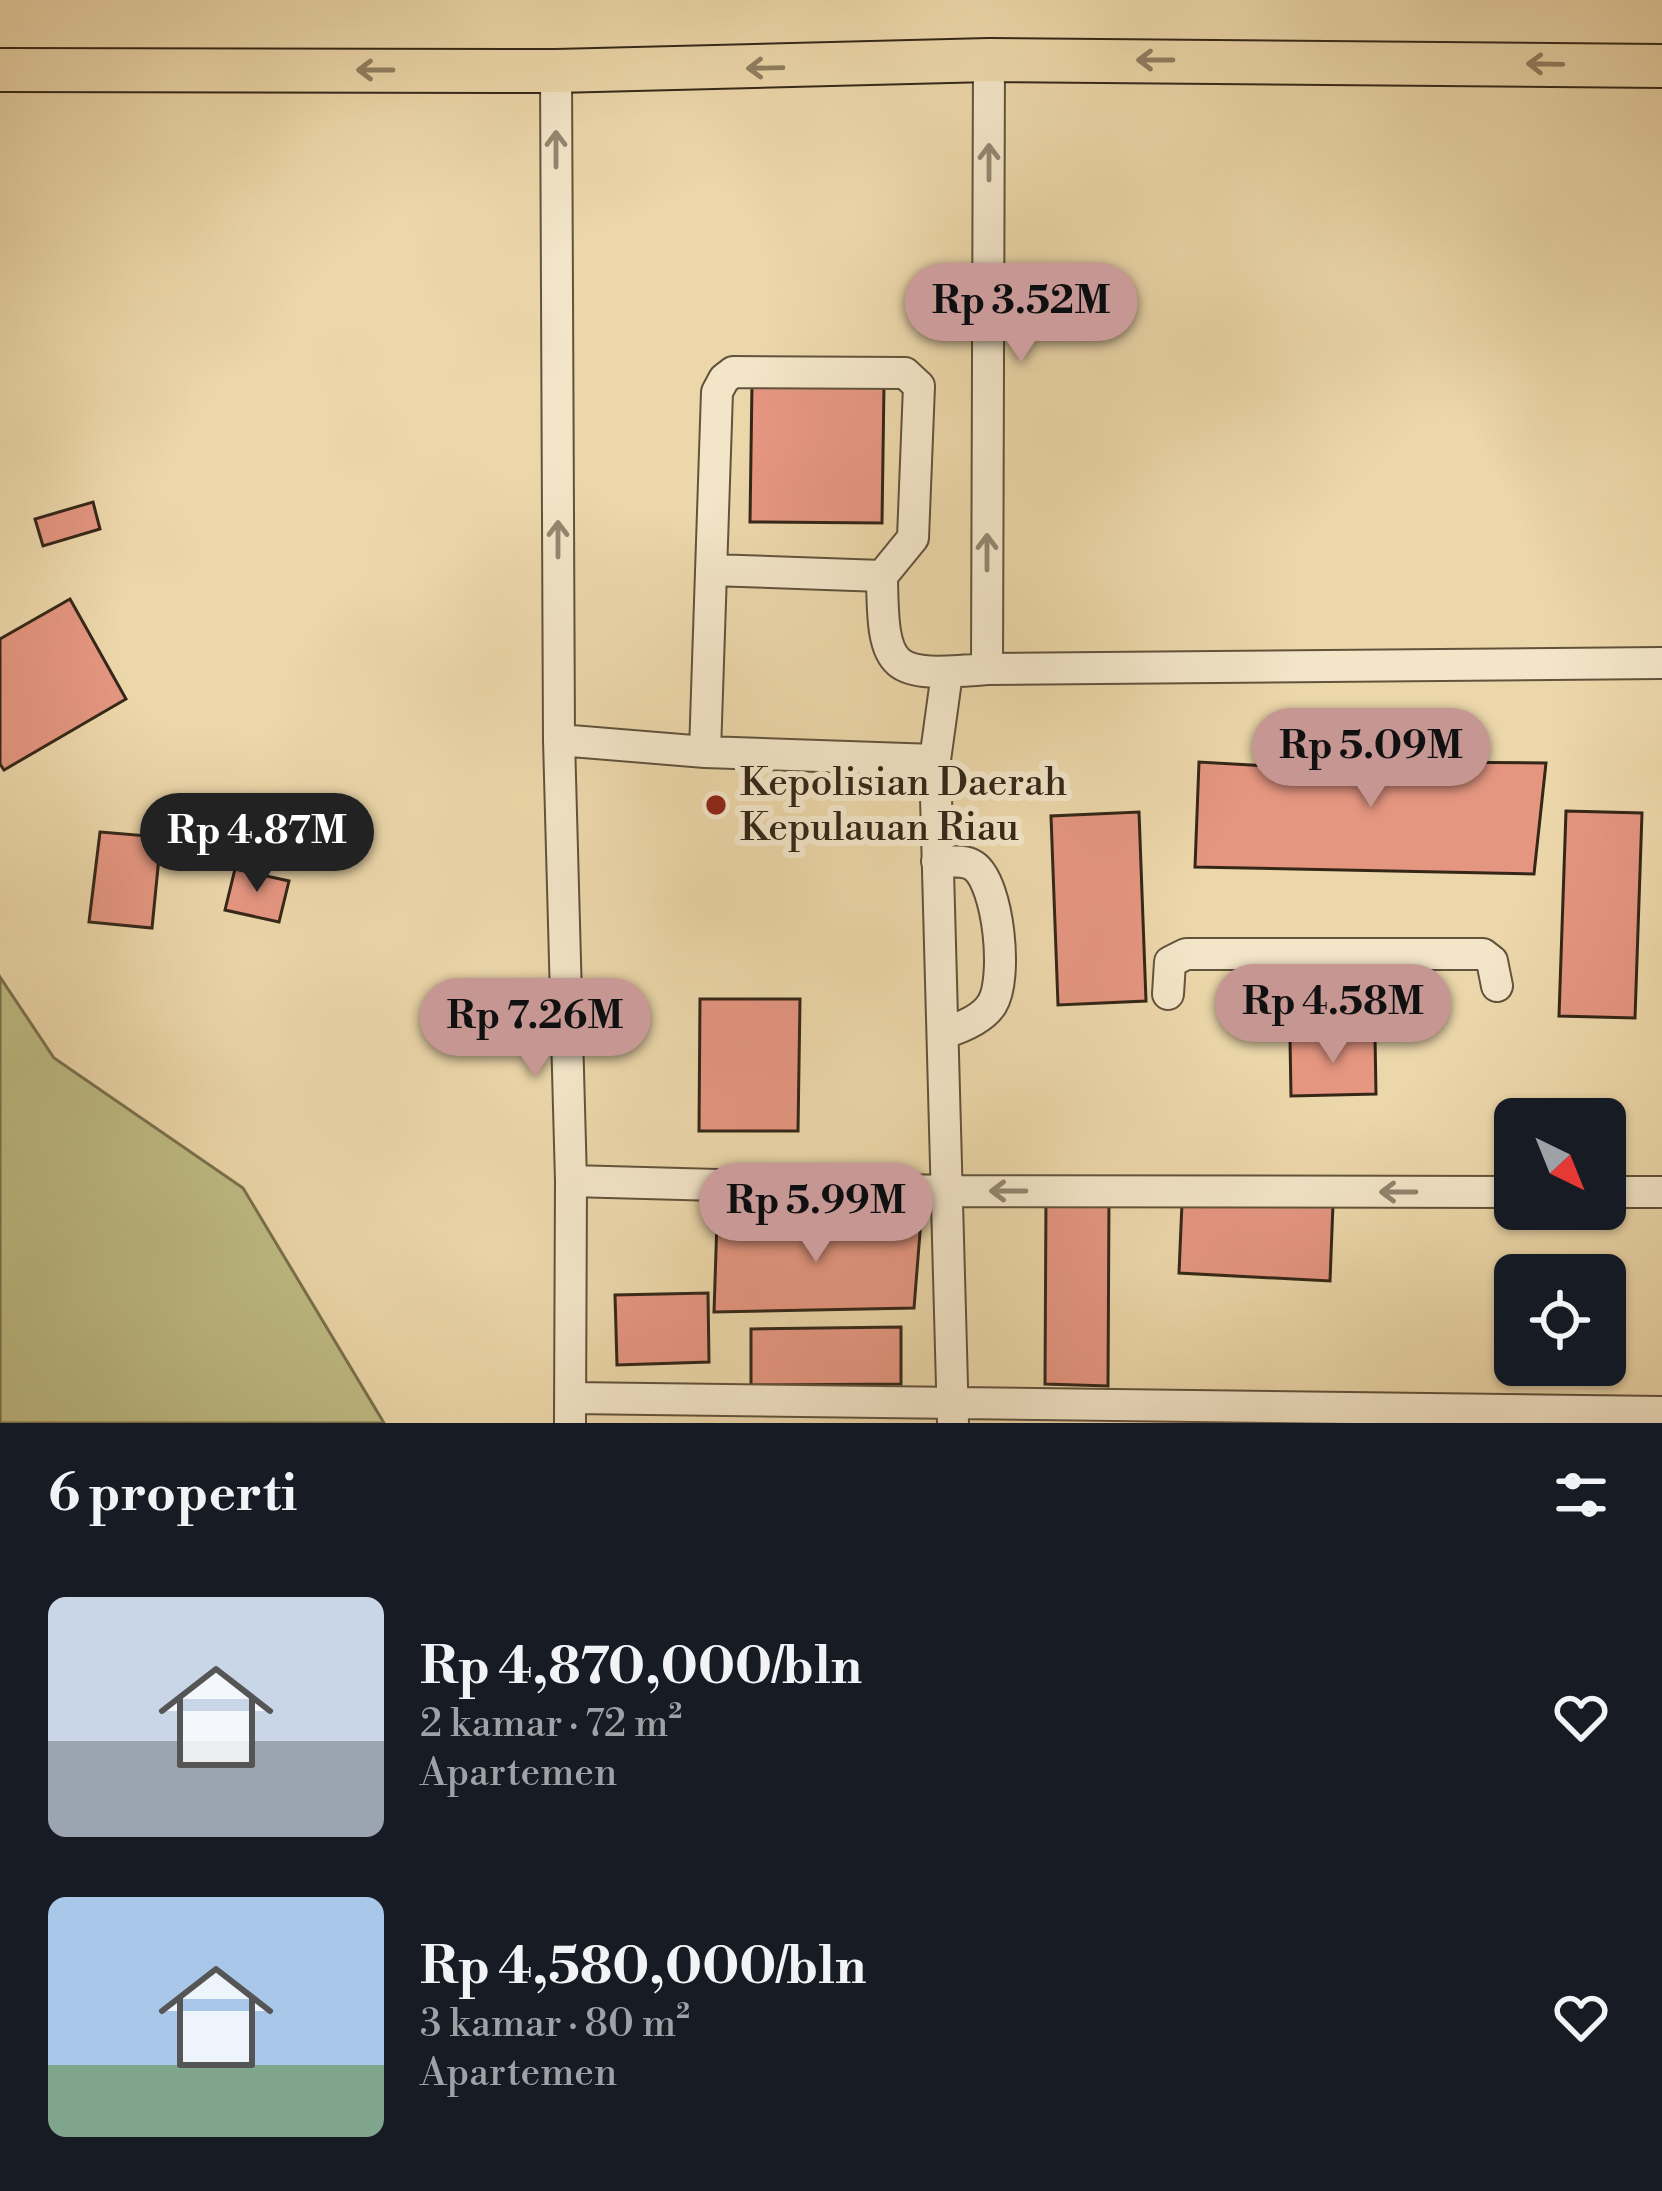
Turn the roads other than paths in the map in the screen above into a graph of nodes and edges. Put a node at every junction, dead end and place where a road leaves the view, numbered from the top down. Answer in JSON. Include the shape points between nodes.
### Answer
{"nodes":[{"id":1,"x":989,"y":61,"type":"junction"},
{"id":2,"x":1662,"y":66,"type":"edge"},
{"id":3,"x":0,"y":70,"type":"edge"},
{"id":4,"x":556,"y":71,"type":"junction"},
{"id":5,"x":712,"y":570,"type":"junction"},
{"id":6,"x":882,"y":576,"type":"junction"},
{"id":7,"x":1662,"y":662,"type":"edge"},
{"id":8,"x":987,"y":670,"type":"junction"},
{"id":9,"x":947,"y":673,"type":"junction"},
{"id":10,"x":559,"y":740,"type":"junction"},
{"id":11,"x":705,"y":752,"type":"junction"},
{"id":12,"x":934,"y":760,"type":"junction"},
{"id":13,"x":937,"y":861,"type":"junction"},
{"id":14,"x":1497,"y":986,"type":"dead end"},
{"id":15,"x":1168,"y":994,"type":"dead end"},
{"id":16,"x":944,"y":1033,"type":"junction"},
{"id":17,"x":571,"y":1181,"type":"junction"},
{"id":18,"x":944,"y":1191,"type":"junction"},
{"id":19,"x":1494,"y":1192,"type":"edge"},
{"id":20,"x":1626,"y":1192,"type":"edge"},
{"id":21,"x":1662,"y":1192,"type":"edge"},
{"id":22,"x":571,"y":1410,"type":"edge"},
{"id":23,"x":953,"y":1412,"type":"edge"},
{"id":24,"x":1662,"y":1412,"type":"edge"}],
"edges":[{"from":2,"to":1,"type":"highway","one_way":true},
{"from":1,"to":4,"type":"highway","one_way":true},
{"from":8,"to":1,"type":"street","one_way":true},
{"from":4,"to":3,"type":"highway","one_way":true},
{"from":10,"to":4,"type":"street","one_way":true},
{"from":5,"to":6,"type":"street"},
{"from":5,"to":6,"type":"street","via":[[717,392],[724,379],[733,372],[905,373],[920,397],[913,538]]},
{"from":5,"to":11,"type":"street"},
{"from":6,"to":9,"type":"street","via":[[883,633],[895,659]]},
{"from":7,"to":8,"type":"street"},
{"from":8,"to":9,"type":"street"},
{"from":9,"to":12,"type":"street"},
{"from":10,"to":11,"type":"street"},
{"from":10,"to":17,"type":"street"},
{"from":11,"to":12,"type":"street"},
{"from":12,"to":13,"type":"street"},
{"from":13,"to":16,"type":"street"},
{"from":13,"to":16,"type":"street","via":[[966,862],[985,878],[998,938],[992,1004]]},
{"from":14,"to":15,"type":"street","via":[[1484,954],[1186,954],[1170,962]]},
{"from":16,"to":18,"type":"street"},
{"from":17,"to":18,"type":"street"},
{"from":17,"to":22,"type":"street"},
{"from":19,"to":18,"type":"street","one_way":true},
{"from":18,"to":23,"type":"street"},
{"from":20,"to":21,"type":"street"},
{"from":22,"to":23,"type":"street"},
{"from":23,"to":24,"type":"street"}]}
